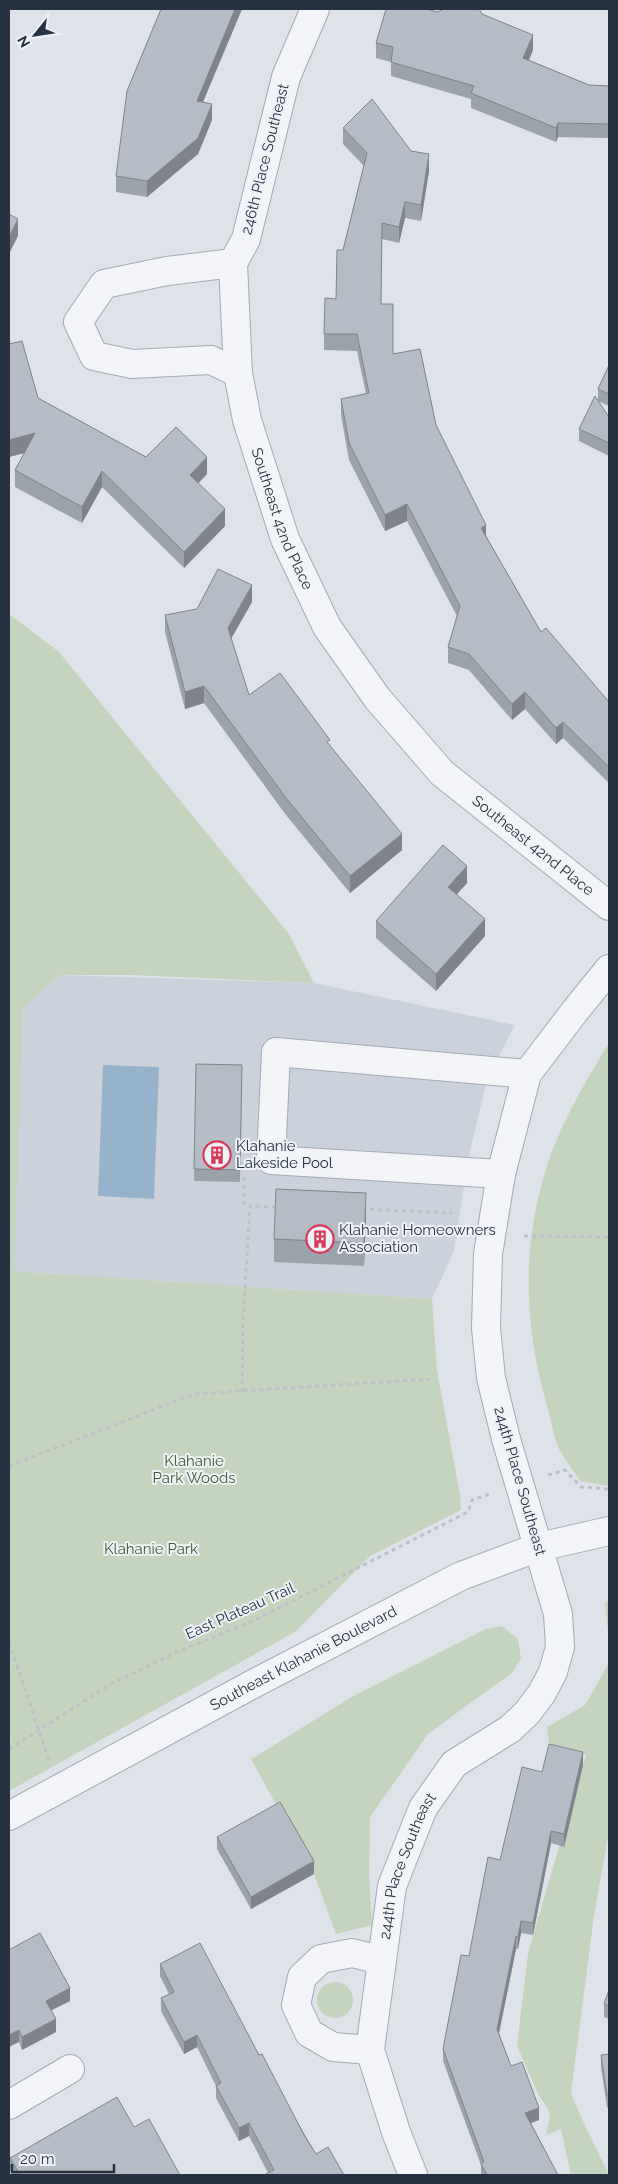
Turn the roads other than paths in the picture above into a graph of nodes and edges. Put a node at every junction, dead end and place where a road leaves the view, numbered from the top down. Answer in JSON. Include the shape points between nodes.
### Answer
{"nodes":[{"id":1,"x":316,"y":9,"type":"edge"},
{"id":2,"x":233,"y":263,"type":"junction"},
{"id":3,"x":238,"y":373,"type":"junction"},
{"id":4,"x":609,"y":906,"type":"edge"},
{"id":5,"x":609,"y":969,"type":"edge"},
{"id":6,"x":527,"y":1074,"type":"junction"},
{"id":7,"x":501,"y":1174,"type":"junction"},
{"id":8,"x":609,"y":1531,"type":"edge"},
{"id":9,"x":539,"y":1547,"type":"junction"},
{"id":10,"x":9,"y":1816,"type":"edge"},
{"id":11,"x":381,"y":1960,"type":"junction"},
{"id":12,"x":370,"y":2050,"type":"junction"},
{"id":13,"x":70,"y":2069,"type":"dead end"},
{"id":14,"x":9,"y":2105,"type":"edge"},
{"id":15,"x":413,"y":2175,"type":"edge"}],
"edges":[{"from":1,"to":2,"type":"street","name":"246th Place Southeast","via":[[286,77],[246,239]]},
{"from":2,"to":3,"type":"street"},
{"from":2,"to":3,"type":"street","via":[[167,271],[104,284],[78,322],[94,356],[132,364],[211,360]]},
{"from":3,"to":4,"type":"street","name":"Southeast 42nd Place","via":[[248,420],[285,539],[327,627],[377,698],[442,773]]},
{"from":5,"to":6,"type":"street","name":"244th Place Southeast"},
{"from":6,"to":7,"type":"street","name":"244th Place Southeast"},
{"from":6,"to":7,"type":"street","via":[[276,1052],[271,1160]]},
{"from":7,"to":9,"type":"street","name":"244th Place Southeast","via":[[488,1254],[486,1328],[491,1378]]},
{"from":8,"to":9,"type":"street","name":"Southeast Klahanie Boulevard"},
{"from":9,"to":10,"type":"street","name":"Southeast Klahanie Boulevard","via":[[461,1576]]},
{"from":9,"to":11,"type":"street","name":"244th Place Southeast","via":[[558,1614],[560,1647],[553,1672],[527,1713],[510,1729],[454,1764],[423,1808],[392,1886]]},
{"from":11,"to":12,"type":"street","name":"244th Place Southeast"},
{"from":11,"to":12,"type":"street","name":"244th Place Southeast","via":[[352,1953],[321,1959],[302,1977],[296,2006],[309,2033],[333,2047]]},
{"from":12,"to":15,"type":"street","name":"244th Place Southeast"},
{"from":13,"to":14,"type":"street"}]}
